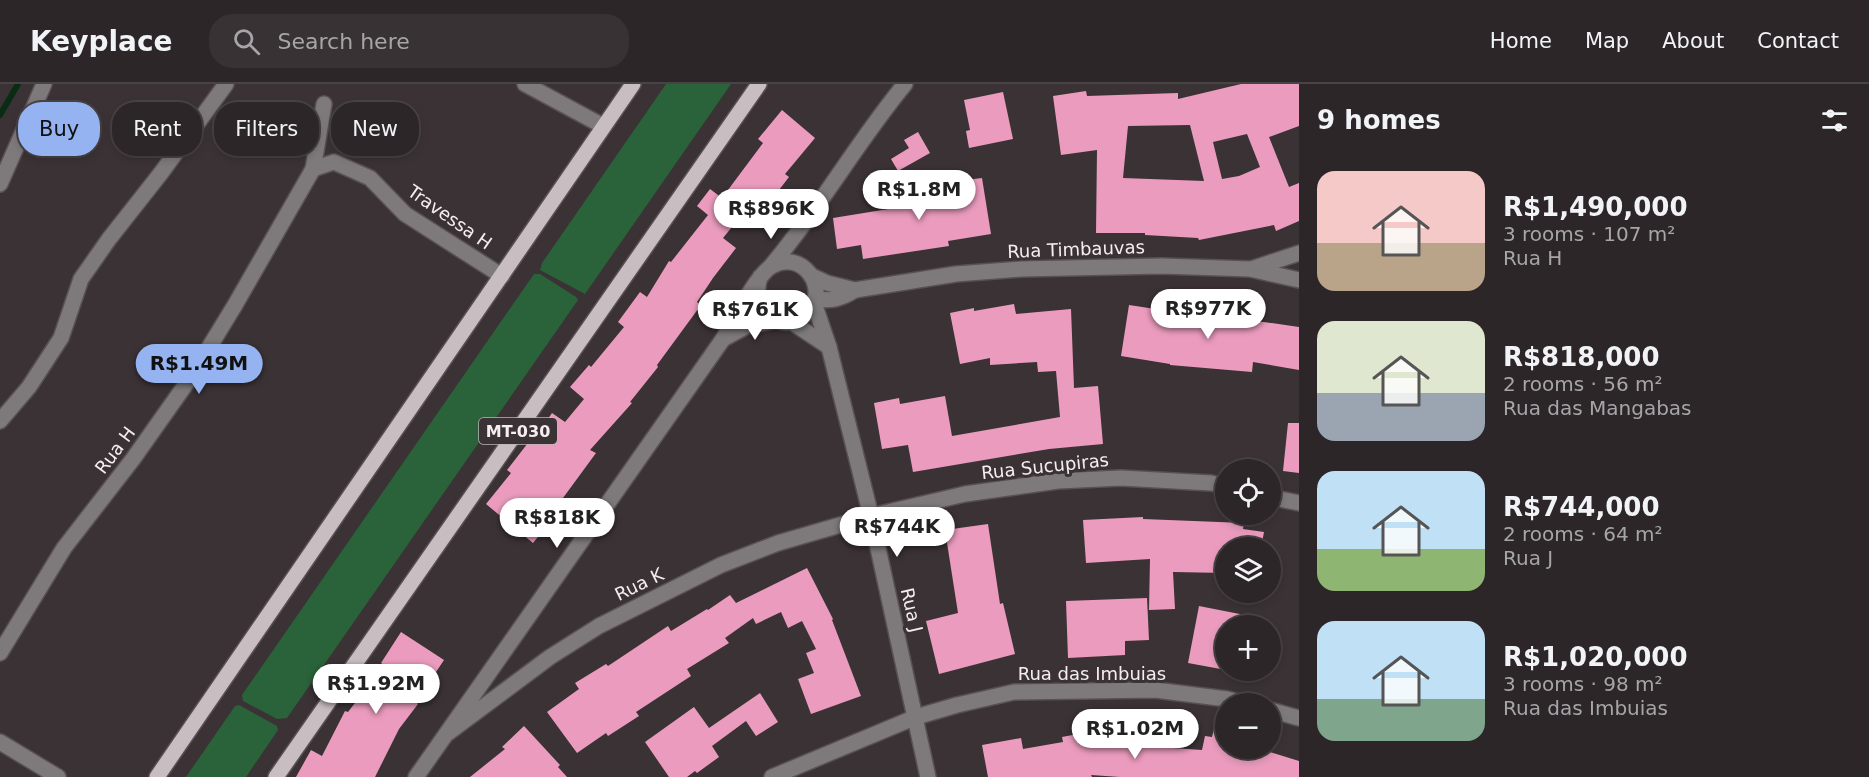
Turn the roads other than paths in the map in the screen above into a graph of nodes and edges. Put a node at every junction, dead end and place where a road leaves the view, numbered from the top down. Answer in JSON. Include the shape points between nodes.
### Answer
{"nodes":[{"id":1,"x":44,"y":84,"type":"edge"},
{"id":2,"x":226,"y":84,"type":"edge"},
{"id":3,"x":525,"y":84,"type":"edge"},
{"id":4,"x":633,"y":84,"type":"edge"},
{"id":5,"x":759,"y":84,"type":"edge"},
{"id":6,"x":905,"y":84,"type":"edge"},
{"id":7,"x":324,"y":104,"type":"dead end"},
{"id":8,"x":603,"y":126,"type":"junction"},
{"id":9,"x":314,"y":169,"type":"junction"},
{"id":10,"x":0,"y":184,"type":"edge"},
{"id":11,"x":796,"y":236,"type":"junction"},
{"id":12,"x":1299,"y":253,"type":"edge"},
{"id":13,"x":1250,"y":269,"type":"junction"},
{"id":14,"x":765,"y":272,"type":"junction"},
{"id":15,"x":808,"y":272,"type":"junction"},
{"id":16,"x":502,"y":276,"type":"junction"},
{"id":17,"x":1299,"y":280,"type":"edge"},
{"id":18,"x":855,"y":290,"type":"junction"},
{"id":19,"x":815,"y":301,"type":"junction"},
{"id":20,"x":784,"y":321,"type":"junction"},
{"id":21,"x":723,"y":339,"type":"junction"},
{"id":22,"x":829,"y":347,"type":"junction"},
{"id":23,"x":0,"y":421,"type":"edge"},
{"id":24,"x":1215,"y":484,"type":"edge"},
{"id":25,"x":1281,"y":499,"type":"edge"},
{"id":26,"x":1299,"y":503,"type":"edge"},
{"id":27,"x":871,"y":516,"type":"junction"},
{"id":28,"x":0,"y":652,"type":"edge"},
{"id":29,"x":1215,"y":698,"type":"edge"},
{"id":30,"x":1281,"y":713,"type":"edge"},
{"id":31,"x":916,"y":717,"type":"junction"},
{"id":32,"x":1299,"y":718,"type":"edge"},
{"id":33,"x":448,"y":733,"type":"junction"},
{"id":34,"x":0,"y":742,"type":"edge"},
{"id":35,"x":58,"y":777,"type":"edge"},
{"id":36,"x":157,"y":777,"type":"edge"},
{"id":37,"x":276,"y":777,"type":"edge"},
{"id":38,"x":416,"y":777,"type":"edge"},
{"id":39,"x":772,"y":777,"type":"edge"},
{"id":40,"x":928,"y":777,"type":"edge"}],
"edges":[{"from":1,"to":10,"type":"street"},
{"from":2,"to":23,"type":"street","via":[[81,279],[61,338]]},
{"from":3,"to":8,"type":"street"},
{"from":4,"to":8,"type":"main road"},
{"from":5,"to":37,"type":"main road","number":"MT-030"},
{"from":6,"to":11,"type":"street"},
{"from":7,"to":9,"type":"street","name":"Rua H"},
{"from":8,"to":16,"type":"main road"},
{"from":9,"to":16,"type":"street","name":"Travessa H","via":[[334,162],[370,178],[405,214]]},
{"from":9,"to":28,"type":"street","name":"Rua H","via":[[191,377],[64,548]]},
{"from":11,"to":14,"type":"street"},
{"from":11,"to":15,"type":"street"},
{"from":12,"to":13,"type":"street"},
{"from":13,"to":17,"type":"street","name":"Rua Timbauvas"},
{"from":13,"to":18,"type":"street","name":"Rua Timbauvas","via":[[1021,269],[956,274]]},
{"from":14,"to":15,"type":"street","via":[[782,262],[794,262]]},
{"from":14,"to":20,"type":"street","via":[[757,287],[757,298],[768,315]]},
{"from":14,"to":21,"type":"street"},
{"from":15,"to":18,"type":"street","via":[[827,283]]},
{"from":15,"to":19,"type":"street","via":[[816,287]]},
{"from":16,"to":36,"type":"main road"},
{"from":18,"to":19,"type":"street","via":[[842,299]]},
{"from":19,"to":20,"type":"street","via":[[800,318]]},
{"from":19,"to":22,"type":"street","name":"Rua J"},
{"from":20,"to":21,"type":"street","via":[[747,326]]},
{"from":20,"to":22,"type":"street"},
{"from":21,"to":33,"type":"street"},
{"from":22,"to":27,"type":"street","name":"Rua J"},
{"from":24,"to":27,"type":"street","name":"Rua Sucupiras","via":[[1121,478],[1058,481],[964,494]]},
{"from":25,"to":26,"type":"street"},
{"from":27,"to":31,"type":"street","name":"Rua J"},
{"from":27,"to":33,"type":"street","name":"Rua K","via":[[768,546],[721,565],[599,626],[550,657]]},
{"from":29,"to":31,"type":"street","name":"Rua das Imbuias","via":[[1155,690],[1014,692]]},
{"from":30,"to":32,"type":"street"},
{"from":31,"to":39,"type":"street","name":"Rua das Imbuias"},
{"from":31,"to":40,"type":"street","name":"Rua J"},
{"from":33,"to":38,"type":"street"},
{"from":34,"to":35,"type":"street"}]}
